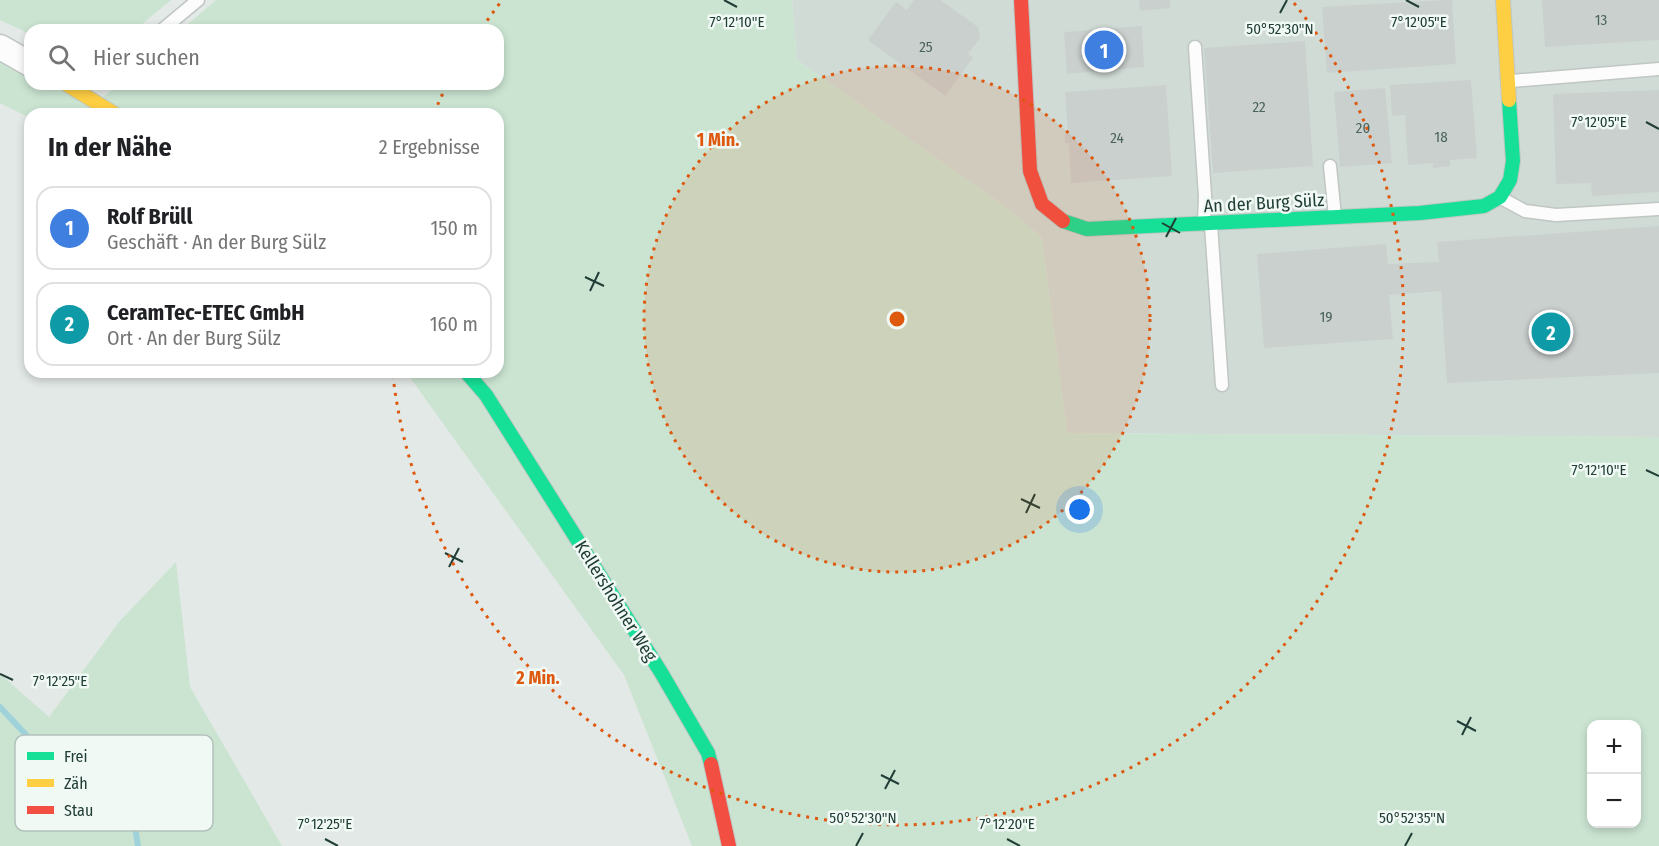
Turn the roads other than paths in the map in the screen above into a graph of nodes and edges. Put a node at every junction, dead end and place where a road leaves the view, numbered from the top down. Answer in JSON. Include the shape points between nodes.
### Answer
{"nodes":[{"id":1,"x":198,"y":0,"type":"edge"},
{"id":2,"x":1021,"y":0,"type":"edge"},
{"id":3,"x":1503,"y":0,"type":"edge"},
{"id":4,"x":169,"y":24,"type":"edge"},
{"id":5,"x":0,"y":47,"type":"edge"},
{"id":6,"x":1195,"y":47,"type":"dead end"},
{"id":7,"x":24,"y":61,"type":"edge"},
{"id":8,"x":1659,"y":69,"type":"edge"},
{"id":9,"x":1508,"y":81,"type":"junction"},
{"id":10,"x":76,"y":90,"type":"edge"},
{"id":11,"x":91,"y":90,"type":"edge"},
{"id":12,"x":85,"y":95,"type":"junction"},
{"id":13,"x":106,"y":108,"type":"edge"},
{"id":14,"x":1330,"y":166,"type":"dead end"},
{"id":15,"x":1499,"y":198,"type":"junction"},
{"id":16,"x":1659,"y":209,"type":"edge"},
{"id":17,"x":1335,"y":218,"type":"junction"},
{"id":18,"x":1208,"y":225,"type":"junction"},
{"id":19,"x":471,"y":378,"type":"edge"},
{"id":20,"x":1222,"y":384,"type":"dead end"},
{"id":21,"x":729,"y":846,"type":"edge"}],
"edges":[{"from":1,"to":4,"type":"lane"},
{"from":2,"to":18,"type":"street","name":"An der Burg Sülz","via":[[1030,171],[1047,214],[1088,229]]},
{"from":3,"to":9,"type":"street"},
{"from":5,"to":7,"type":"street"},
{"from":6,"to":18,"type":"lane"},
{"from":8,"to":9,"type":"lane"},
{"from":9,"to":15,"type":"street","via":[[1513,161],[1509,184]]},
{"from":10,"to":12,"type":"street"},
{"from":11,"to":12,"type":"lane"},
{"from":12,"to":13,"type":"street"},
{"from":14,"to":17,"type":"lane"},
{"from":15,"to":16,"type":"lane","via":[[1525,211],[1556,215]]},
{"from":15,"to":17,"type":"street","name":"An der Burg Sülz","via":[[1461,210]]},
{"from":17,"to":18,"type":"street","name":"An der Burg Sülz"},
{"from":18,"to":20,"type":"lane"},
{"from":19,"to":21,"type":"street","name":"Kellershohner Weg","via":[[492,405],[708,753]]}]}
